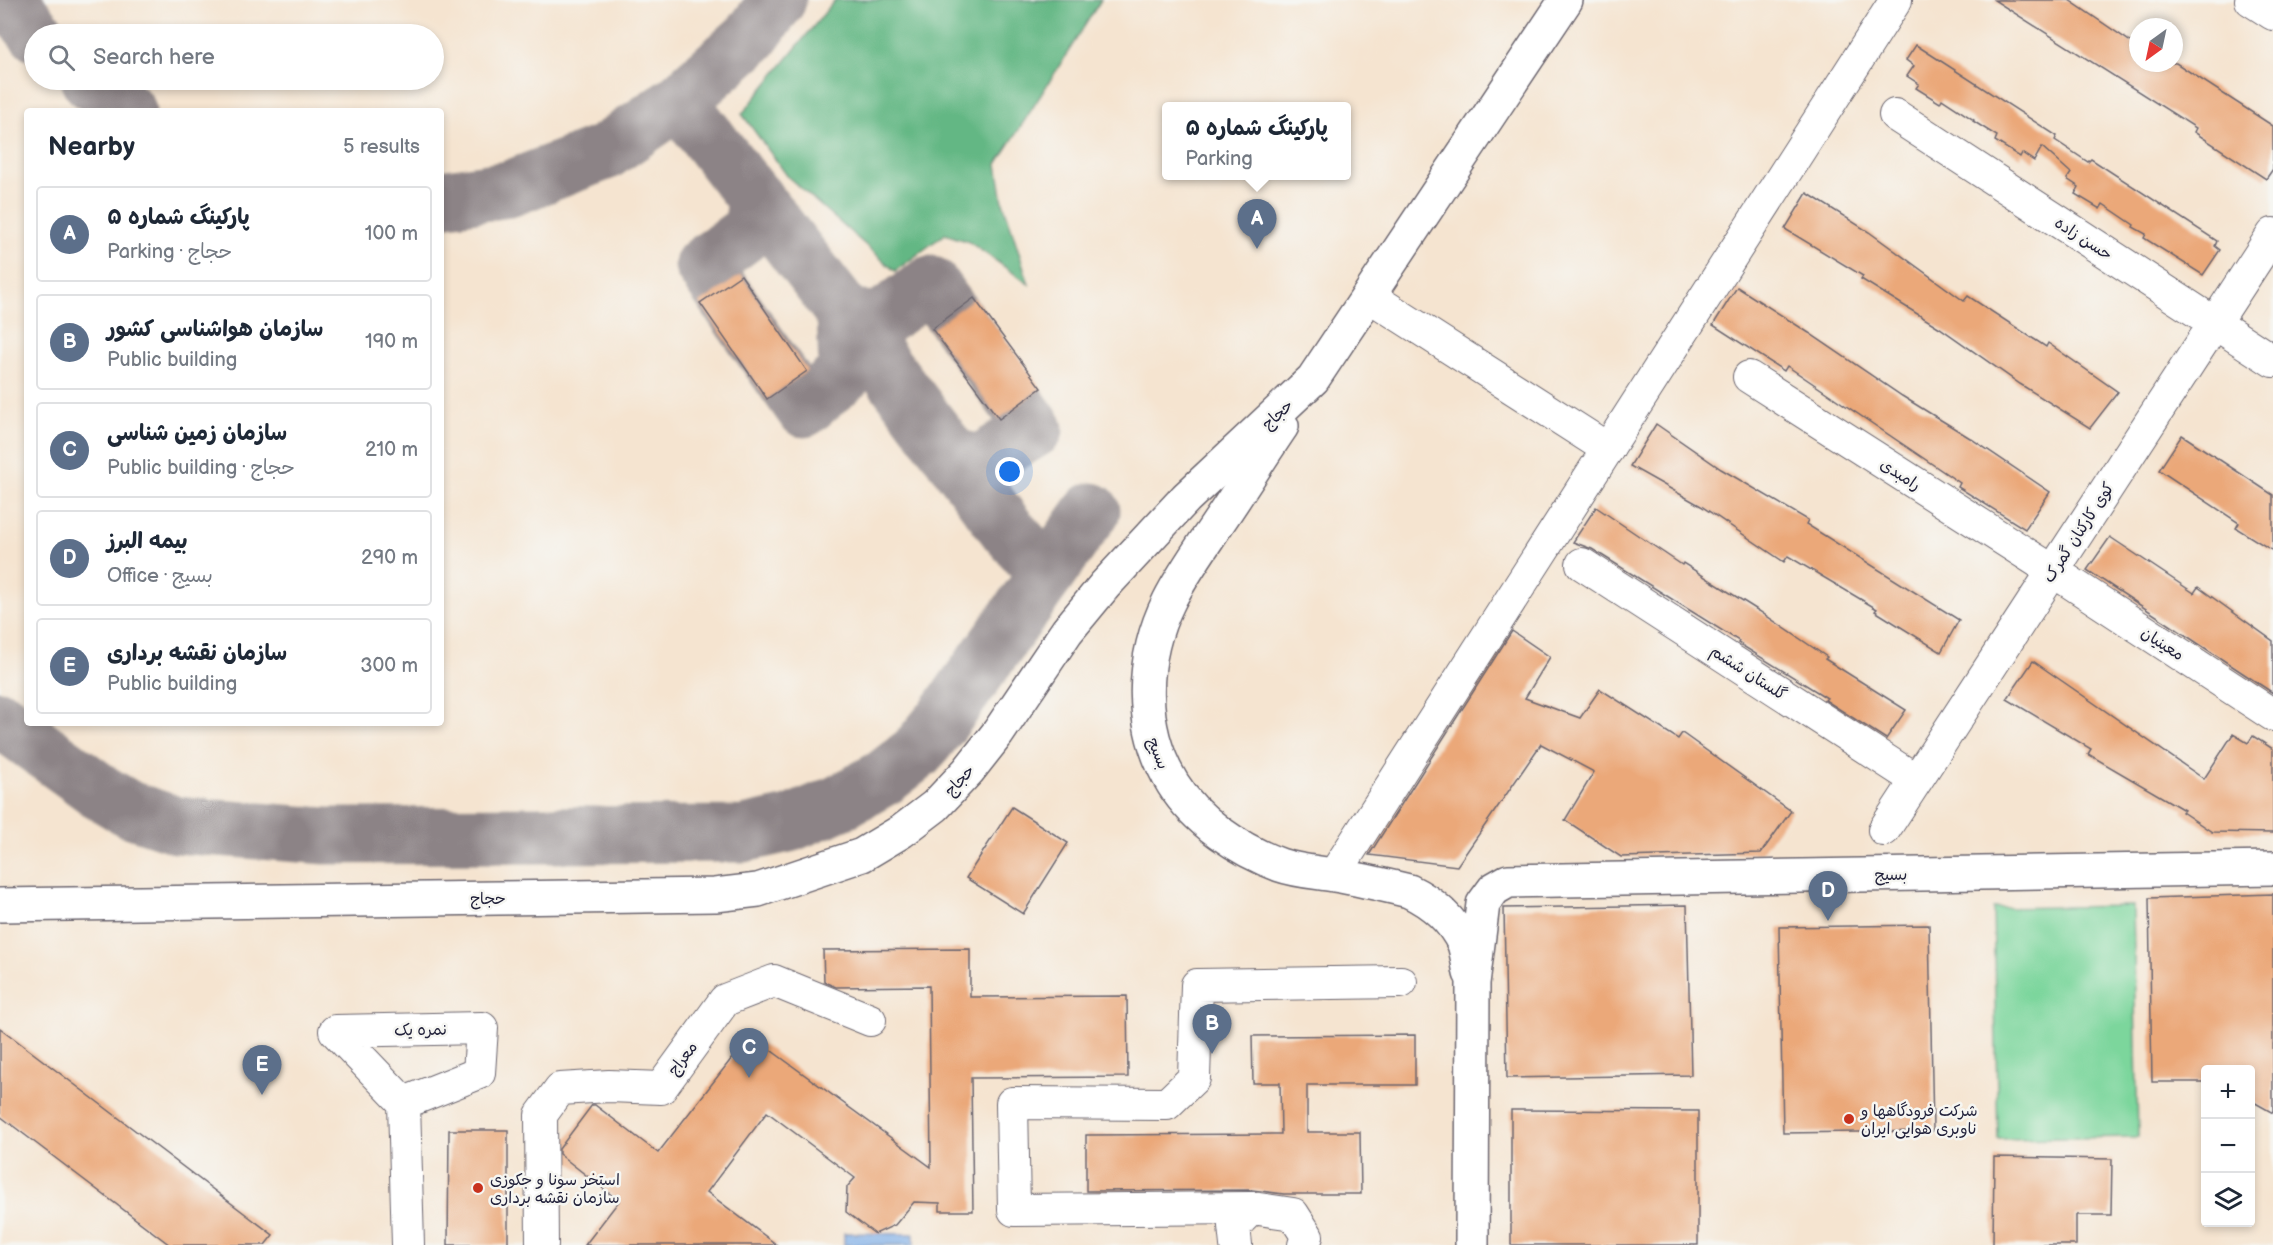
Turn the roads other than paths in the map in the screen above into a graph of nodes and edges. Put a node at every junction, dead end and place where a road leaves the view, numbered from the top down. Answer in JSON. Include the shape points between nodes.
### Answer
{"nodes":[{"id":1,"x":1566,"y":0,"type":"edge"},
{"id":2,"x":1896,"y":0,"type":"edge"},
{"id":3,"x":2251,"y":0,"type":"edge"},
{"id":4,"x":2273,"y":14,"type":"edge"},
{"id":5,"x":1895,"y":115,"type":"dead end"},
{"id":6,"x":2273,"y":234,"type":"edge"},
{"id":7,"x":1369,"y":296,"type":"junction"},
{"id":8,"x":2215,"y":323,"type":"junction"},
{"id":9,"x":2273,"y":361,"type":"edge"},
{"id":10,"x":1749,"y":377,"type":"dead end"},
{"id":11,"x":1313,"y":379,"type":"junction"},
{"id":12,"x":1608,"y":449,"type":"junction"},
{"id":13,"x":1582,"y":564,"type":"dead end"},
{"id":14,"x":2053,"y":571,"type":"junction"},
{"id":15,"x":2273,"y":715,"type":"edge"},
{"id":16,"x":1916,"y":780,"type":"junction"},
{"id":17,"x":1884,"y":830,"type":"dead end"},
{"id":18,"x":2273,"y":868,"type":"edge"},
{"id":19,"x":1334,"y":875,"type":"junction"},
{"id":20,"x":0,"y":905,"type":"edge"},
{"id":21,"x":1401,"y":982,"type":"dead end"},
{"id":22,"x":1473,"y":983,"type":"junction"},
{"id":23,"x":870,"y":1020,"type":"dead end"},
{"id":24,"x":404,"y":1103,"type":"dead end"},
{"id":25,"x":1252,"y":1208,"type":"junction"},
{"id":26,"x":408,"y":1245,"type":"edge"},
{"id":27,"x":542,"y":1245,"type":"edge"},
{"id":28,"x":1236,"y":1245,"type":"edge"},
{"id":29,"x":1304,"y":1245,"type":"edge"},
{"id":30,"x":1472,"y":1245,"type":"edge"}],
"edges":[{"from":1,"to":7,"type":"main road","name":"حجاج"},
{"from":2,"to":12,"type":"street"},
{"from":3,"to":4,"type":"street"},
{"from":5,"to":8,"type":"street","name":"حسن زاده"},
{"from":6,"to":8,"type":"street","name":"کوی کارکنان گمرک"},
{"from":7,"to":11,"type":"main road","name":"حجاج"},
{"from":7,"to":12,"type":"street"},
{"from":8,"to":9,"type":"street","name":"حسن زاده"},
{"from":8,"to":14,"type":"street","name":"کوی کارکنان گمرک"},
{"from":10,"to":14,"type":"street","name":"رامبدی"},
{"from":11,"to":19,"type":"main road","name":"بسیج","via":[[1168,603],[1148,670],[1147,703],[1150,733],[1160,764],[1180,795],[1203,819],[1228,838],[1280,865]]},
{"from":11,"to":20,"type":"main road","name":"حجاج","via":[[1186,498],[1105,585],[1067,631],[998,733],[935,806],[862,855],[758,890],[715,895]]},
{"from":12,"to":19,"type":"street"},
{"from":13,"to":16,"type":"street","name":"گلستان ششم"},
{"from":14,"to":15,"type":"street","name":"معینیان"},
{"from":14,"to":16,"type":"street","name":"کوی کارکنان گمرک"},
{"from":16,"to":17,"type":"street","name":"کوی کارکنان گمرک"},
{"from":18,"to":22,"type":"main road","name":"بسیج","via":[[1508,880],[1494,889],[1483,904]]},
{"from":19,"to":22,"type":"main road","name":"بسیج","via":[[1425,898],[1439,910],[1464,945]]},
{"from":21,"to":25,"type":"street","via":[[1197,985],[1194,1078],[1167,1104],[1012,1103],[1014,1210]]},
{"from":22,"to":30,"type":"main road"},
{"from":23,"to":27,"type":"street","name":"معراج","via":[[774,981],[725,1000],[661,1088],[560,1089],[541,1114]]},
{"from":24,"to":26,"type":"street"},
{"from":25,"to":28,"type":"street","via":[[1234,1226]]},
{"from":25,"to":29,"type":"street","via":[[1293,1214],[1307,1236]]}]}
